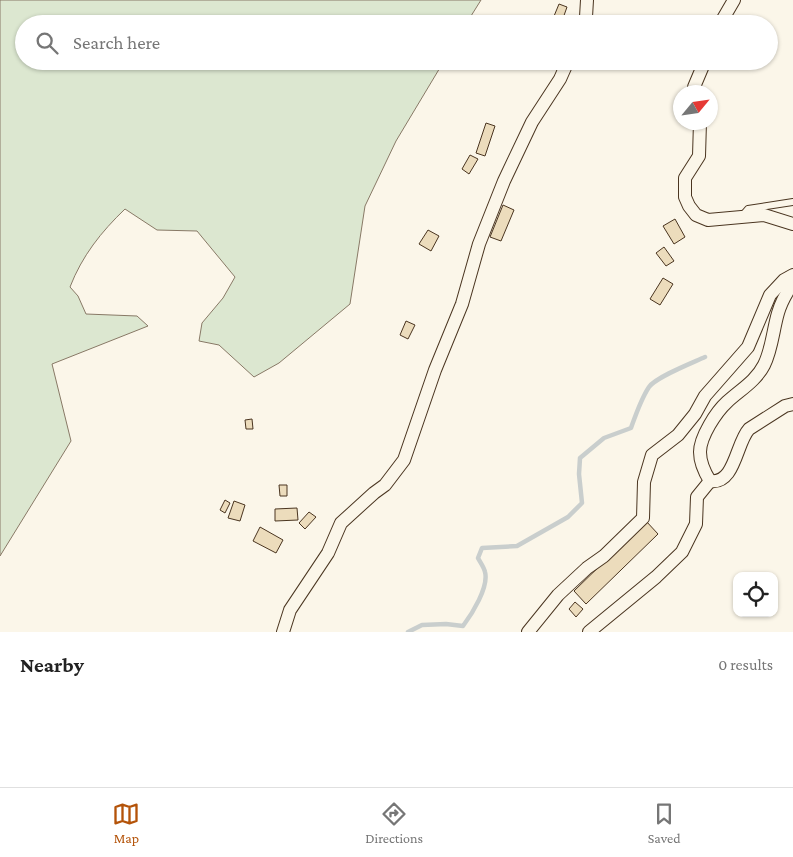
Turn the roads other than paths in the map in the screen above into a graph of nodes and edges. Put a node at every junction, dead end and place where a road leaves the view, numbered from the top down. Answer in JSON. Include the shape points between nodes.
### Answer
{"nodes":[{"id":1,"x":587,"y":0,"type":"edge"},
{"id":2,"x":734,"y":0,"type":"edge"},
{"id":3,"x":586,"y":15,"type":"edge"},
{"id":4,"x":725,"y":15,"type":"edge"},
{"id":5,"x":564,"y":70,"type":"edge"},
{"id":6,"x":701,"y":70,"type":"edge"},
{"id":7,"x":695,"y":85,"type":"edge"},
{"id":8,"x":700,"y":130,"type":"edge"},
{"id":9,"x":793,"y":202,"type":"edge"},
{"id":10,"x":741,"y":217,"type":"junction"},
{"id":11,"x":793,"y":224,"type":"edge"},
{"id":12,"x":793,"y":275,"type":"edge"},
{"id":13,"x":793,"y":282,"type":"edge"},
{"id":14,"x":793,"y":404,"type":"edge"},
{"id":15,"x":710,"y":480,"type":"junction"},
{"id":16,"x":283,"y":632,"type":"edge"},
{"id":17,"x":528,"y":632,"type":"edge"},
{"id":18,"x":589,"y":632,"type":"edge"}],
"edges":[{"from":1,"to":3,"type":"street"},
{"from":2,"to":4,"type":"street"},
{"from":5,"to":16,"type":"street","via":[[532,122],[504,181],[404,460],[385,485],[341,523],[328,553],[290,610]]},
{"from":6,"to":7,"type":"street"},
{"from":8,"to":10,"type":"street","via":[[699,156],[685,178],[685,197],[689,206],[696,215],[708,220]]},
{"from":9,"to":10,"type":"lane","via":[[748,210]]},
{"from":10,"to":11,"type":"street","via":[[764,214]]},
{"from":12,"to":17,"type":"street","via":[[770,295],[748,347],[705,396],[678,435],[652,455],[644,482],[644,518],[558,595]]},
{"from":13,"to":15,"type":"street","via":[[781,302],[768,355],[760,372],[722,406],[705,434],[700,455]]},
{"from":14,"to":15,"type":"street","via":[[749,429],[726,476],[715,482]]},
{"from":15,"to":18,"type":"street","via":[[698,497],[696,524],[682,552]]}]}
